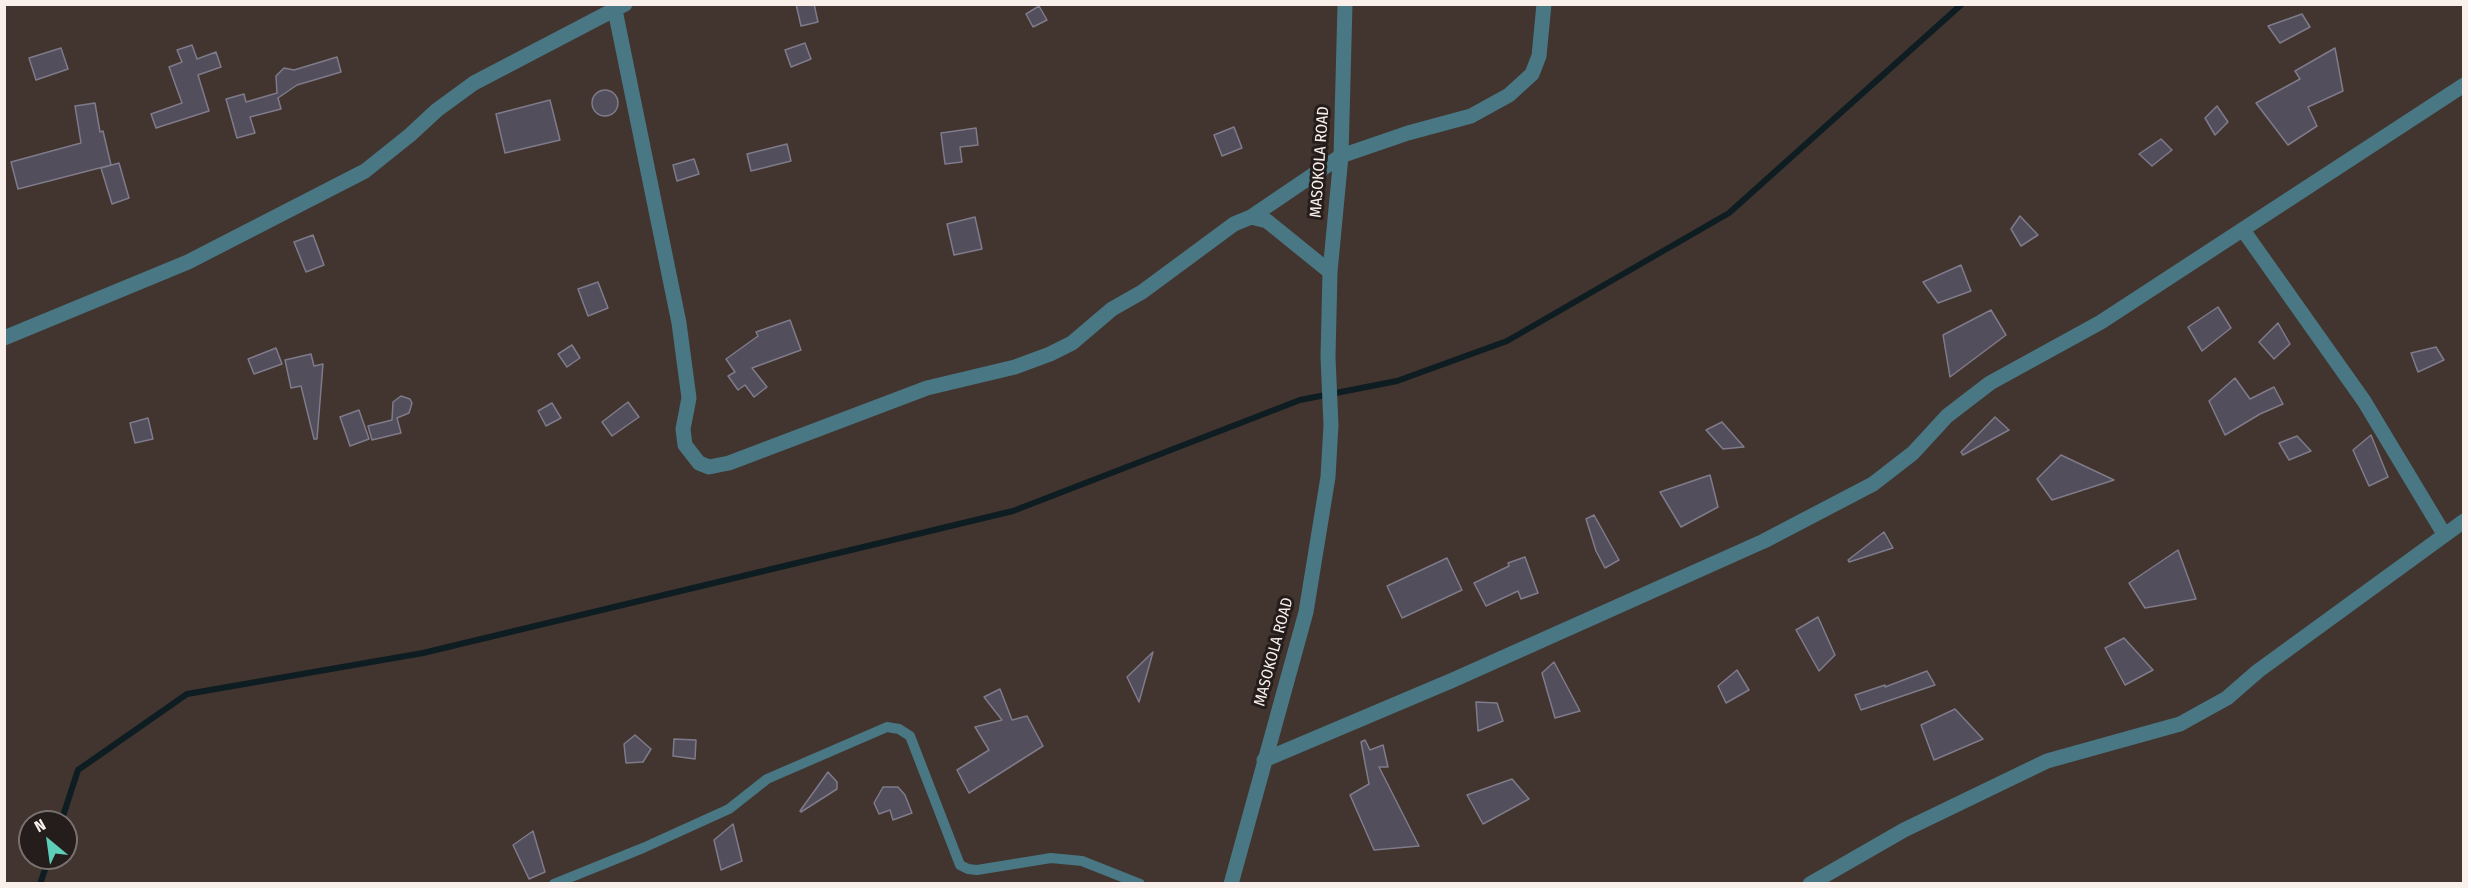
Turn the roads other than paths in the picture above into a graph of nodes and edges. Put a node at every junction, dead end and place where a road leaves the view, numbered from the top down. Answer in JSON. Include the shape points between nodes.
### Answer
{"nodes":[{"id":1,"x":1345,"y":4,"type":"edge"},
{"id":2,"x":1544,"y":4,"type":"edge"},
{"id":3,"x":620,"y":7,"type":"edge"},
{"id":4,"x":2463,"y":85,"type":"edge"},
{"id":5,"x":1341,"y":156,"type":"junction"},
{"id":6,"x":1251,"y":217,"type":"junction"},
{"id":7,"x":2243,"y":230,"type":"junction"},
{"id":8,"x":1330,"y":272,"type":"junction"},
{"id":9,"x":4,"y":338,"type":"edge"},
{"id":10,"x":2463,"y":521,"type":"edge"},
{"id":11,"x":2444,"y":534,"type":"junction"},
{"id":12,"x":1264,"y":760,"type":"junction"},
{"id":13,"x":554,"y":884,"type":"edge"},
{"id":14,"x":1140,"y":884,"type":"edge"},
{"id":15,"x":1231,"y":884,"type":"edge"},
{"id":16,"x":1810,"y":884,"type":"edge"}],
"edges":[{"from":1,"to":5,"type":"street","name":"MASOKOLA ROAD"},
{"from":2,"to":5,"type":"street","via":[[1539,56],[1532,74],[1509,95],[1471,116]]},
{"from":3,"to":6,"type":"street","via":[[680,323],[689,398],[683,429],[685,445],[699,464],[709,467],[729,463],[927,388],[1015,367],[1050,354],[1072,343],[1112,309],[1142,292],[1234,224]]},
{"from":3,"to":9,"type":"street","via":[[474,83],[365,171],[188,262]]},
{"from":4,"to":7,"type":"street"},
{"from":5,"to":6,"type":"street"},
{"from":5,"to":8,"type":"street","name":"MASOKOLA ROAD"},
{"from":6,"to":8,"type":"street","via":[[1267,220]]},
{"from":7,"to":11,"type":"street","via":[[2364,401]]},
{"from":7,"to":12,"type":"street","via":[[2101,322],[1990,383],[1947,416],[1913,453],[1874,484],[1764,541]]},
{"from":8,"to":12,"type":"street","name":"MASOKOLA ROAD","via":[[1328,477],[1306,612]]},
{"from":10,"to":11,"type":"street"},
{"from":11,"to":16,"type":"street","via":[[2227,698],[2180,724],[2047,761],[1904,830]]},
{"from":12,"to":15,"type":"street","name":"MASOKOLA ROAD"},
{"from":13,"to":14,"type":"lane","via":[[720,813],[767,779],[886,727],[910,736],[960,865],[977,870],[1052,858],[1082,861]]}]}
